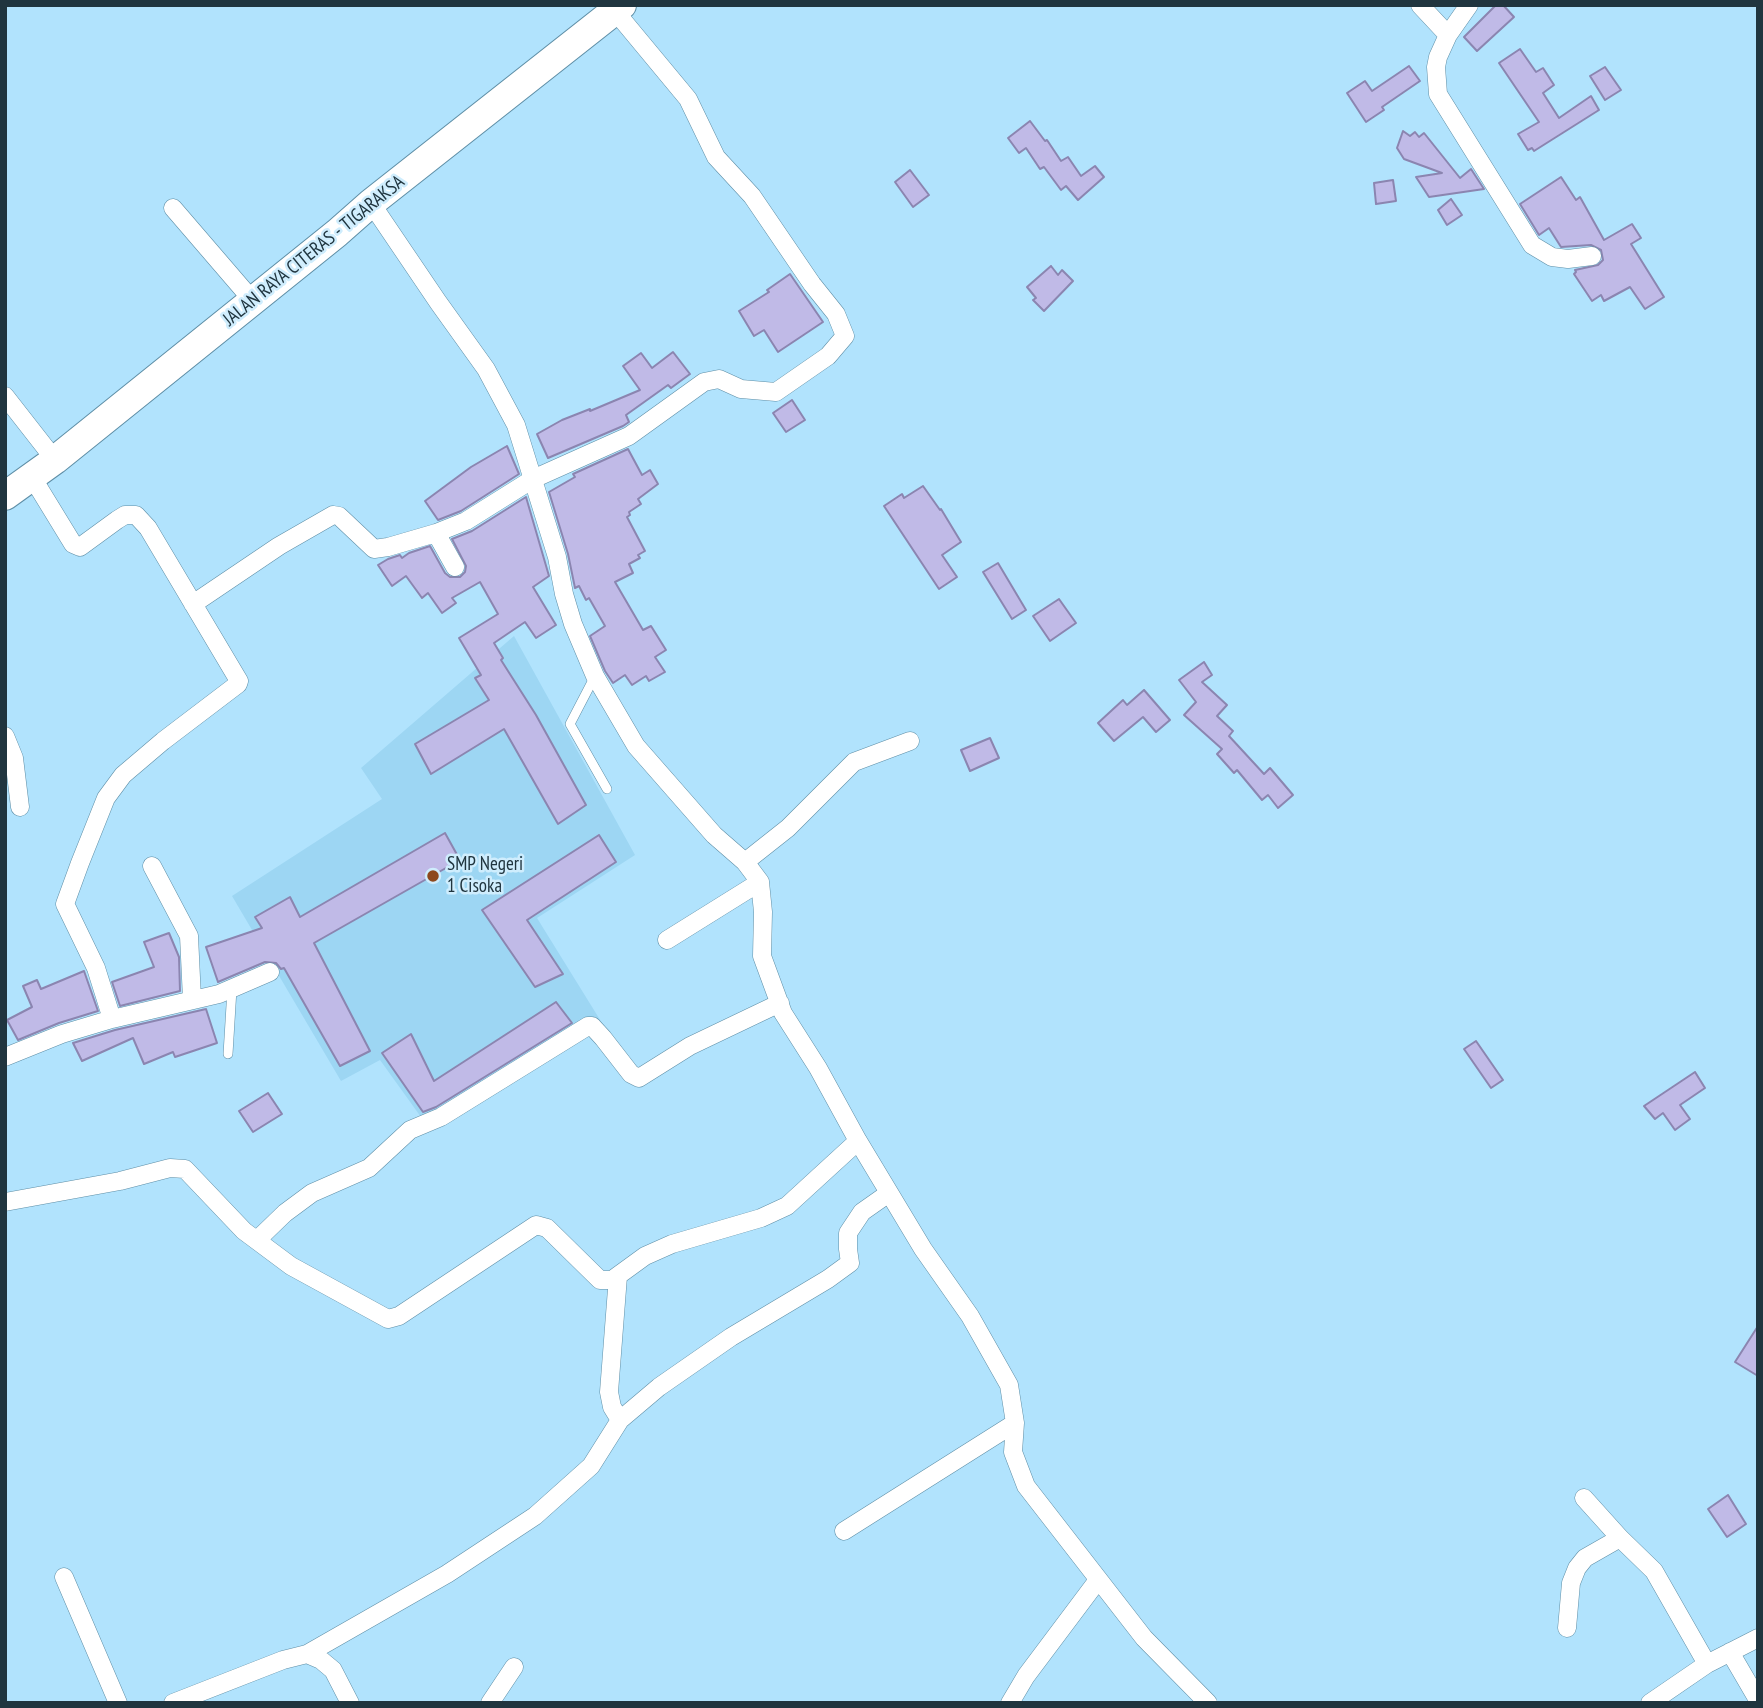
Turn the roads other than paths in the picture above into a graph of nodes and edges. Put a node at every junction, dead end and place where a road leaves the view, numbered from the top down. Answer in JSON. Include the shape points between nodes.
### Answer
{"nodes":[{"id":1,"x":1420,"y":5,"type":"edge"},
{"id":2,"x":1469,"y":5,"type":"edge"},
{"id":3,"x":618,"y":8,"type":"edge"},
{"id":4,"x":1448,"y":35,"type":"junction"},
{"id":5,"x":371,"y":202,"type":"junction"},
{"id":6,"x":173,"y":208,"type":"dead end"},
{"id":7,"x":1592,"y":256,"type":"dead end"},
{"id":8,"x":253,"y":301,"type":"junction"},
{"id":9,"x":5,"y":396,"type":"edge"},
{"id":10,"x":55,"y":460,"type":"junction"},
{"id":11,"x":32,"y":477,"type":"junction"},
{"id":12,"x":533,"y":479,"type":"junction"},
{"id":13,"x":5,"y":496,"type":"edge"},
{"id":14,"x":436,"y":533,"type":"junction"},
{"id":15,"x":455,"y":567,"type":"dead end"},
{"id":16,"x":193,"y":604,"type":"junction"},
{"id":17,"x":595,"y":676,"type":"junction"},
{"id":18,"x":5,"y":736,"type":"edge"},
{"id":19,"x":910,"y":741,"type":"dead end"},
{"id":20,"x":607,"y":789,"type":"dead end"},
{"id":21,"x":20,"y":807,"type":"dead end"},
{"id":22,"x":745,"y":862,"type":"junction"},
{"id":23,"x":152,"y":866,"type":"dead end"},
{"id":24,"x":760,"y":882,"type":"junction"},
{"id":25,"x":667,"y":940,"type":"dead end"},
{"id":26,"x":270,"y":972,"type":"dead end"},
{"id":27,"x":232,"y":989,"type":"junction"},
{"id":28,"x":192,"y":999,"type":"junction"},
{"id":29,"x":780,"y":1003,"type":"junction"},
{"id":30,"x":112,"y":1019,"type":"junction"},
{"id":31,"x":228,"y":1054,"type":"dead end"},
{"id":32,"x":5,"y":1057,"type":"edge"},
{"id":33,"x":858,"y":1141,"type":"junction"},
{"id":34,"x":889,"y":1193,"type":"junction"},
{"id":35,"x":5,"y":1202,"type":"edge"},
{"id":36,"x":257,"y":1240,"type":"junction"},
{"id":37,"x":618,"y":1276,"type":"junction"},
{"id":38,"x":620,"y":1420,"type":"junction"},
{"id":39,"x":1015,"y":1423,"type":"junction"},
{"id":40,"x":1584,"y":1498,"type":"dead end"},
{"id":41,"x":844,"y":1531,"type":"dead end"},
{"id":42,"x":1620,"y":1538,"type":"junction"},
{"id":43,"x":64,"y":1577,"type":"dead end"},
{"id":44,"x":1098,"y":1580,"type":"junction"},
{"id":45,"x":1567,"y":1628,"type":"dead end"},
{"id":46,"x":1758,"y":1637,"type":"edge"},
{"id":47,"x":1730,"y":1652,"type":"junction"},
{"id":48,"x":307,"y":1654,"type":"junction"},
{"id":49,"x":1707,"y":1664,"type":"junction"},
{"id":50,"x":514,"y":1667,"type":"dead end"},
{"id":51,"x":1758,"y":1700,"type":"edge"},
{"id":52,"x":1657,"y":1701,"type":"edge"},
{"id":53,"x":118,"y":1703,"type":"edge"},
{"id":54,"x":173,"y":1703,"type":"edge"},
{"id":55,"x":350,"y":1703,"type":"edge"},
{"id":56,"x":490,"y":1703,"type":"edge"},
{"id":57,"x":1010,"y":1703,"type":"edge"},
{"id":58,"x":1208,"y":1703,"type":"edge"}],
"edges":[{"from":1,"to":4,"type":"street"},
{"from":2,"to":4,"type":"street"},
{"from":3,"to":5,"type":"main road","name":"JALAN RAYA CITERAS - TIGARAKSA"},
{"from":3,"to":12,"type":"street","via":[[688,99],[716,157],[752,196],[836,314],[845,336],[828,356],[776,391],[741,389],[719,379],[704,382],[629,436]]},
{"from":4,"to":7,"type":"street","via":[[1436,67],[1438,94],[1532,245],[1552,257]]},
{"from":5,"to":8,"type":"main road","name":"JALAN RAYA CITERAS - TIGARAKSA"},
{"from":5,"to":12,"type":"street","via":[[486,369],[516,425]]},
{"from":6,"to":8,"type":"street"},
{"from":8,"to":10,"type":"main road","name":"JALAN RAYA CITERAS - TIGARAKSA"},
{"from":9,"to":10,"type":"street"},
{"from":10,"to":11,"type":"main road","name":"JALAN RAYA CITERAS - TIGARAKSA"},
{"from":11,"to":13,"type":"main road","name":"JALAN RAYA CITERAS - TIGARAKSA"},
{"from":11,"to":16,"type":"street","via":[[73,544],[80,547],[125,515],[136,515]]},
{"from":12,"to":14,"type":"street","via":[[466,522]]},
{"from":12,"to":17,"type":"street","via":[[570,614]]},
{"from":14,"to":15,"type":"street"},
{"from":14,"to":16,"type":"street","via":[[374,549],[339,516],[332,515]]},
{"from":16,"to":30,"type":"street","via":[[238,684],[123,775],[106,798],[65,904],[96,968]]},
{"from":17,"to":20,"type":"lane","via":[[570,724]]},
{"from":17,"to":22,"type":"street","via":[[636,746],[714,835]]},
{"from":18,"to":21,"type":"street","via":[[14,758]]},
{"from":19,"to":22,"type":"street","via":[[854,762],[788,828]]},
{"from":22,"to":24,"type":"street"},
{"from":23,"to":28,"type":"street","via":[[189,936]]},
{"from":24,"to":25,"type":"street"},
{"from":24,"to":29,"type":"street","via":[[762,956]]},
{"from":26,"to":27,"type":"street"},
{"from":27,"to":28,"type":"street"},
{"from":27,"to":31,"type":"lane"},
{"from":28,"to":30,"type":"street"},
{"from":29,"to":33,"type":"street"},
{"from":29,"to":36,"type":"street","via":[[690,1046],[639,1078],[588,1026],[410,1130],[369,1168],[312,1193]]},
{"from":30,"to":32,"type":"street"},
{"from":33,"to":34,"type":"street"},
{"from":33,"to":37,"type":"street","via":[[787,1206],[761,1219],[672,1244]]},
{"from":34,"to":38,"type":"street","via":[[862,1212],[848,1233],[850,1264],[732,1337]]},
{"from":34,"to":39,"type":"street","via":[[1009,1385]]},
{"from":35,"to":36,"type":"street","via":[[178,1167],[191,1173]]},
{"from":36,"to":37,"type":"street","via":[[291,1266],[388,1319],[536,1225],[547,1228],[600,1280]]},
{"from":37,"to":38,"type":"street","via":[[609,1392],[611,1407]]},
{"from":38,"to":48,"type":"street","via":[[591,1466],[535,1516],[447,1574]]},
{"from":39,"to":41,"type":"street"},
{"from":39,"to":44,"type":"street","via":[[1013,1452],[1026,1486]]},
{"from":40,"to":42,"type":"street"},
{"from":42,"to":45,"type":"street","via":[[1585,1558],[1577,1568]]},
{"from":42,"to":49,"type":"street","via":[[1654,1571]]},
{"from":43,"to":53,"type":"street"},
{"from":44,"to":57,"type":"street"},
{"from":44,"to":58,"type":"street","via":[[1144,1638]]},
{"from":46,"to":47,"type":"street"},
{"from":47,"to":49,"type":"street"},
{"from":47,"to":51,"type":"street"},
{"from":48,"to":54,"type":"street"},
{"from":48,"to":55,"type":"street","via":[[333,1670]]},
{"from":49,"to":52,"type":"street"},
{"from":50,"to":56,"type":"street"}]}
